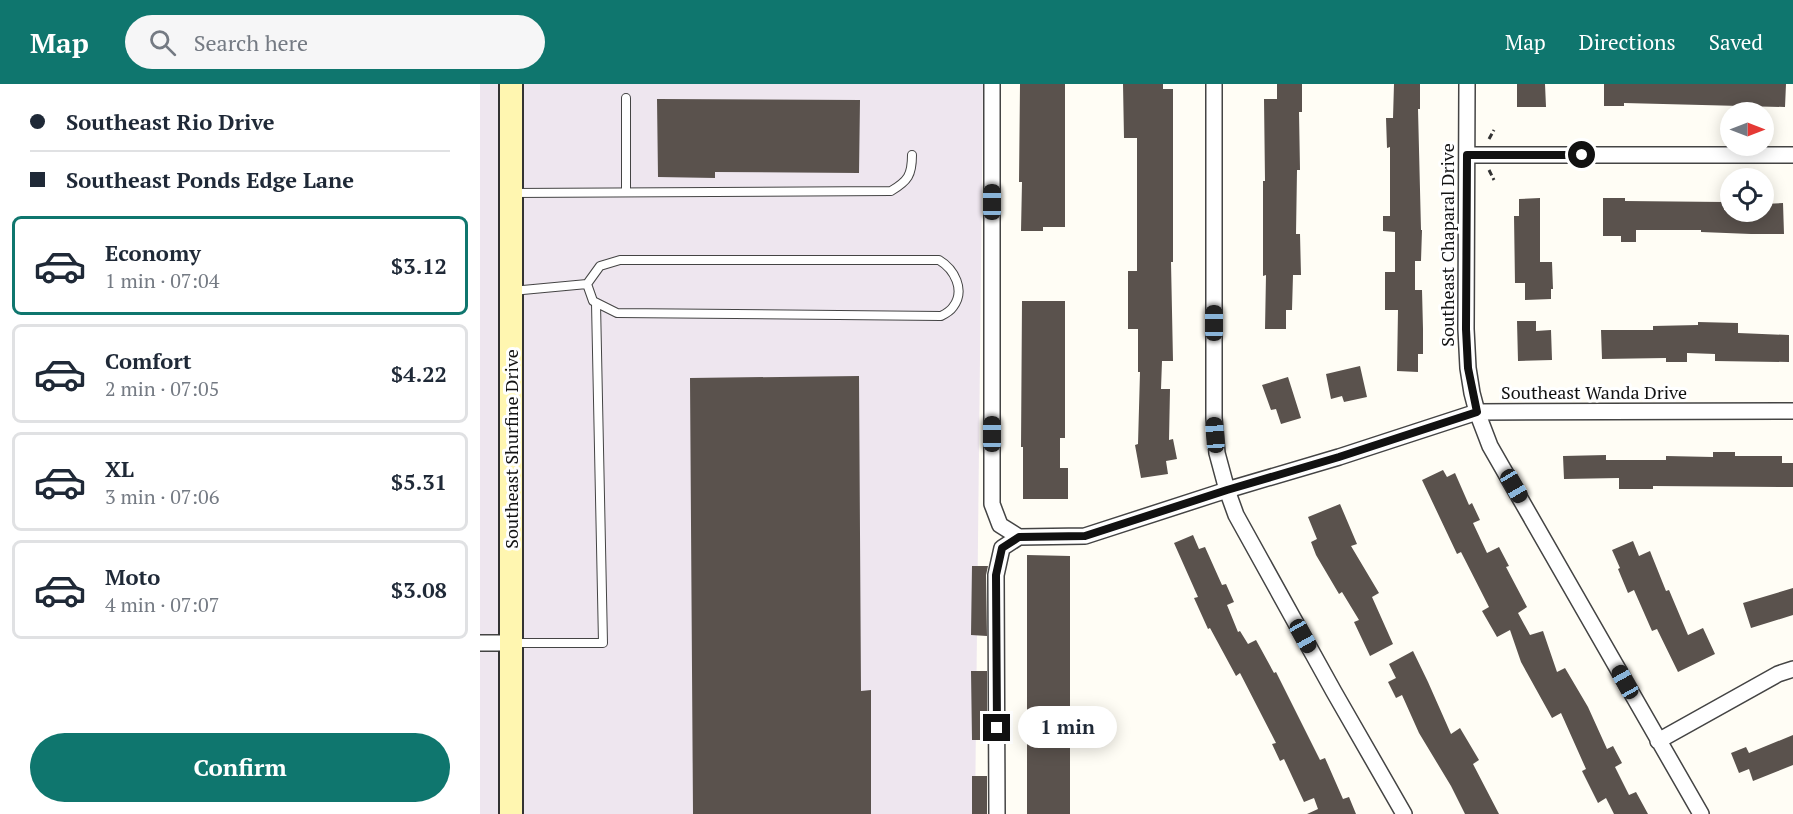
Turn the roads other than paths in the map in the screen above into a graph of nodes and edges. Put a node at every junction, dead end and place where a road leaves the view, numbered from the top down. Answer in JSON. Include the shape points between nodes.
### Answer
{"nodes":[{"id":1,"x":511,"y":84,"type":"edge"},
{"id":2,"x":992,"y":84,"type":"edge"},
{"id":3,"x":1215,"y":84,"type":"edge"},
{"id":4,"x":1467,"y":84,"type":"edge"},
{"id":5,"x":626,"y":98,"type":"dead end"},
{"id":6,"x":912,"y":155,"type":"dead end"},
{"id":7,"x":1467,"y":155,"type":"junction"},
{"id":8,"x":1793,"y":155,"type":"edge"},
{"id":9,"x":626,"y":192,"type":"junction"},
{"id":10,"x":511,"y":193,"type":"junction"},
{"id":11,"x":586,"y":284,"type":"junction"},
{"id":12,"x":511,"y":291,"type":"junction"},
{"id":13,"x":596,"y":303,"type":"junction"},
{"id":14,"x":1793,"y":411,"type":"edge"},
{"id":15,"x":1477,"y":412,"type":"junction"},
{"id":16,"x":1227,"y":490,"type":"junction"},
{"id":17,"x":1019,"y":537,"type":"junction"},
{"id":18,"x":480,"y":643,"type":"edge"},
{"id":19,"x":512,"y":643,"type":"junction"},
{"id":20,"x":1793,"y":669,"type":"edge"},
{"id":21,"x":1658,"y":741,"type":"junction"},
{"id":22,"x":511,"y":814,"type":"edge"},
{"id":23,"x":997,"y":814,"type":"edge"},
{"id":24,"x":1404,"y":814,"type":"edge"},
{"id":25,"x":1701,"y":814,"type":"edge"}],
"edges":[{"from":1,"to":10,"type":"street","name":"Southeast Shurfine Drive"},
{"from":2,"to":17,"type":"street","via":[[992,504],[1000,525]]},
{"from":3,"to":16,"type":"street","via":[[1214,418],[1217,453]]},
{"from":4,"to":7,"type":"street","name":"Southeast Chaparal Drive"},
{"from":5,"to":9,"type":"lane"},
{"from":6,"to":9,"type":"lane","via":[[912,170],[902,185],[891,191]]},
{"from":7,"to":8,"type":"street"},
{"from":7,"to":15,"type":"street","name":"Southeast Chaparal Drive","via":[[1466,329],[1468,368]]},
{"from":9,"to":10,"type":"lane"},
{"from":10,"to":12,"type":"street","name":"Southeast Shurfine Drive"},
{"from":11,"to":12,"type":"lane"},
{"from":11,"to":13,"type":"lane"},
{"from":11,"to":13,"type":"lane","via":[[600,266],[620,260],[939,260],[956,277],[958,294],[953,307],[941,316],[617,313]]},
{"from":12,"to":19,"type":"street","name":"Southeast Shurfine Drive"},
{"from":13,"to":19,"type":"lane","via":[[603,643]]},
{"from":14,"to":15,"type":"street","name":"Southeast Wanda Drive"},
{"from":15,"to":16,"type":"street","name":"Southeast Wanda Drive"},
{"from":15,"to":21,"type":"street","name":"Southeast Chaparal Drive","via":[[1490,446]]},
{"from":16,"to":17,"type":"street","name":"Southeast Wanda Drive","via":[[1085,536]]},
{"from":16,"to":24,"type":"street","via":[[1251,543]]},
{"from":17,"to":23,"type":"street","via":[[1002,548],[996,575]]},
{"from":18,"to":19,"type":"street"},
{"from":19,"to":22,"type":"street","name":"Southeast Shurfine Drive"},
{"from":20,"to":21,"type":"street"},
{"from":21,"to":25,"type":"street","name":"Southeast Chaparal Drive"}]}
